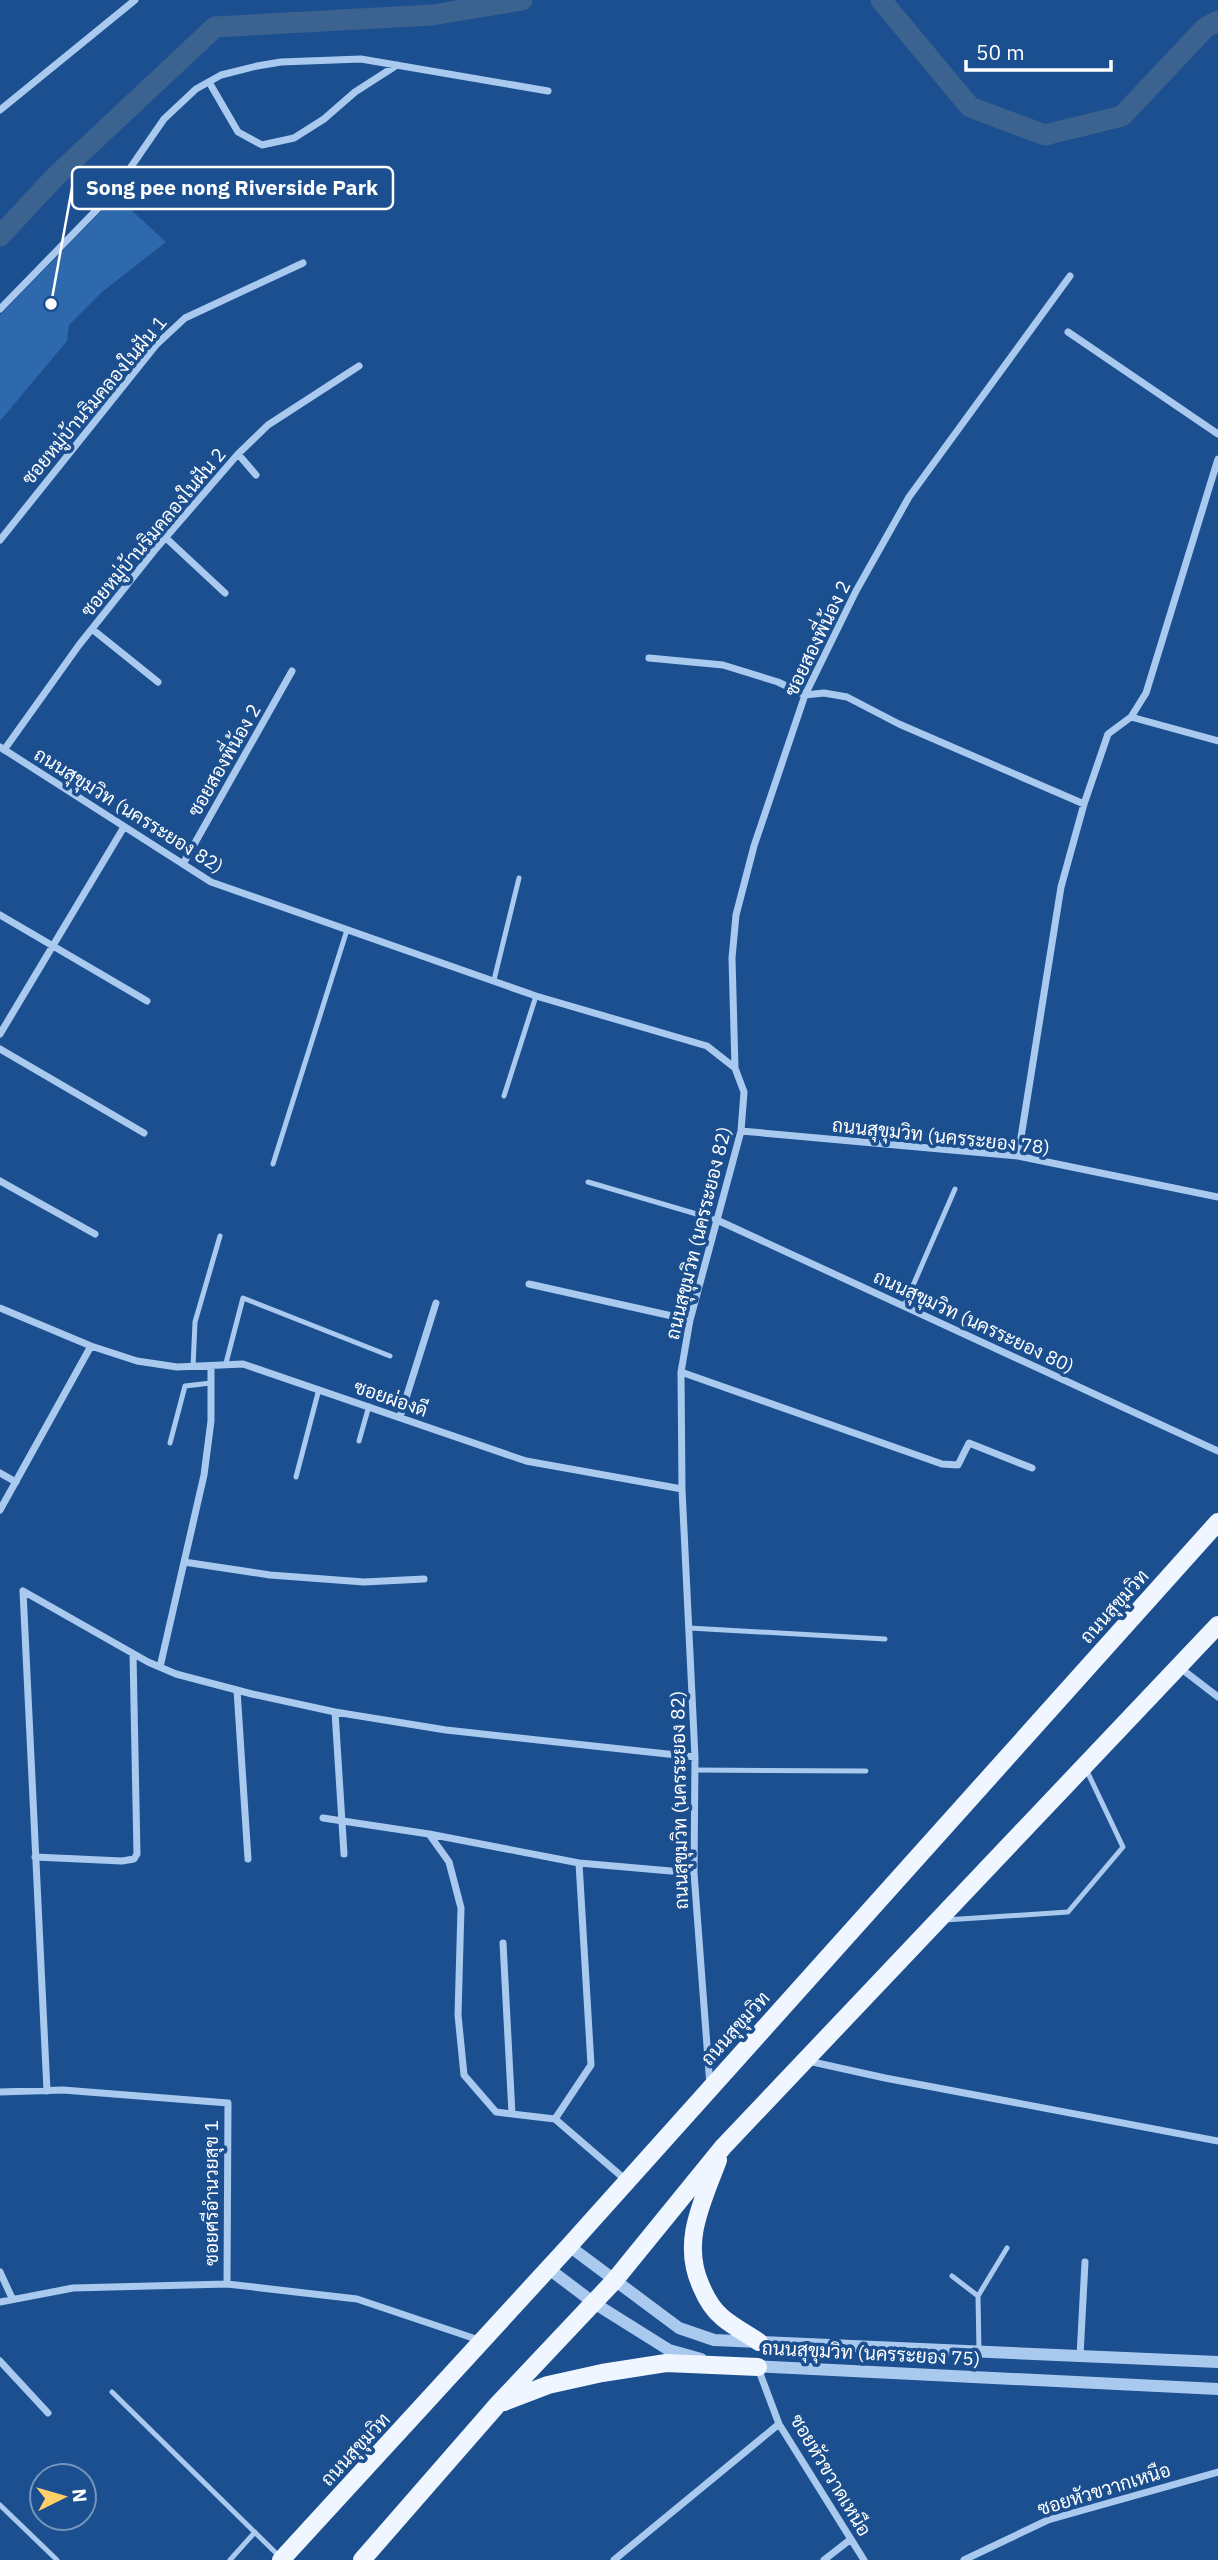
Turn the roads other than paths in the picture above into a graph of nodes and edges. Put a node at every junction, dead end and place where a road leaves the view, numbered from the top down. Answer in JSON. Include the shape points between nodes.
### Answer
{"nodes":[{"id":1,"x":130,"y":1,"type":"edge"},
{"id":2,"x":397,"y":65,"type":"junction"},
{"id":3,"x":209,"y":82,"type":"junction"},
{"id":4,"x":548,"y":91,"type":"dead end"},
{"id":5,"x":0,"y":110,"type":"edge"},
{"id":6,"x":303,"y":263,"type":"dead end"},
{"id":7,"x":1070,"y":276,"type":"dead end"},
{"id":8,"x":0,"y":309,"type":"edge"},
{"id":9,"x":1068,"y":332,"type":"dead end"},
{"id":10,"x":359,"y":366,"type":"dead end"},
{"id":11,"x":1218,"y":434,"type":"edge"},
{"id":12,"x":238,"y":454,"type":"junction"},
{"id":13,"x":1218,"y":458,"type":"edge"},
{"id":14,"x":256,"y":475,"type":"dead end"},
{"id":15,"x":166,"y":538,"type":"junction"},
{"id":16,"x":0,"y":540,"type":"edge"},
{"id":17,"x":225,"y":593,"type":"dead end"},
{"id":18,"x":92,"y":629,"type":"junction"},
{"id":19,"x":649,"y":658,"type":"dead end"},
{"id":20,"x":292,"y":671,"type":"dead end"},
{"id":21,"x":158,"y":682,"type":"dead end"},
{"id":22,"x":805,"y":695,"type":"junction"},
{"id":23,"x":1131,"y":717,"type":"junction"},
{"id":24,"x":1218,"y":741,"type":"edge"},
{"id":25,"x":2,"y":749,"type":"edge"},
{"id":26,"x":1084,"y":804,"type":"junction"},
{"id":27,"x":124,"y":827,"type":"junction"},
{"id":28,"x":183,"y":864,"type":"junction"},
{"id":29,"x":519,"y":878,"type":"dead end"},
{"id":30,"x":0,"y":915,"type":"edge"},
{"id":31,"x":347,"y":930,"type":"junction"},
{"id":32,"x":52,"y":946,"type":"junction"},
{"id":33,"x":494,"y":980,"type":"junction"},
{"id":34,"x":536,"y":996,"type":"junction"},
{"id":35,"x":147,"y":1001,"type":"dead end"},
{"id":36,"x":0,"y":1034,"type":"edge"},
{"id":37,"x":0,"y":1049,"type":"edge"},
{"id":38,"x":735,"y":1068,"type":"junction"},
{"id":39,"x":504,"y":1096,"type":"dead end"},
{"id":40,"x":741,"y":1131,"type":"junction"},
{"id":41,"x":144,"y":1133,"type":"dead end"},
{"id":42,"x":1018,"y":1156,"type":"junction"},
{"id":43,"x":273,"y":1164,"type":"dead end"},
{"id":44,"x":0,"y":1181,"type":"edge"},
{"id":45,"x":588,"y":1182,"type":"dead end"},
{"id":46,"x":955,"y":1189,"type":"dead end"},
{"id":47,"x":1218,"y":1197,"type":"edge"},
{"id":48,"x":717,"y":1220,"type":"junction"},
{"id":49,"x":94,"y":1234,"type":"dead end"},
{"id":50,"x":220,"y":1236,"type":"dead end"},
{"id":51,"x":529,"y":1284,"type":"dead end"},
{"id":52,"x":436,"y":1303,"type":"dead end"},
{"id":53,"x":904,"y":1306,"type":"junction"},
{"id":54,"x":0,"y":1308,"type":"edge"},
{"id":55,"x":690,"y":1320,"type":"junction"},
{"id":56,"x":91,"y":1346,"type":"junction"},
{"id":57,"x":390,"y":1356,"type":"dead end"},
{"id":58,"x":226,"y":1363,"type":"junction"},
{"id":59,"x":211,"y":1366,"type":"junction"},
{"id":60,"x":193,"y":1367,"type":"junction"},
{"id":61,"x":681,"y":1372,"type":"junction"},
{"id":62,"x":211,"y":1382,"type":"junction"},
{"id":63,"x":319,"y":1389,"type":"junction"},
{"id":64,"x":369,"y":1406,"type":"junction"},
{"id":65,"x":400,"y":1418,"type":"junction"},
{"id":66,"x":359,"y":1441,"type":"dead end"},
{"id":67,"x":170,"y":1443,"type":"dead end"},
{"id":68,"x":1218,"y":1451,"type":"edge"},
{"id":69,"x":1032,"y":1468,"type":"dead end"},
{"id":70,"x":0,"y":1473,"type":"edge"},
{"id":71,"x":296,"y":1477,"type":"dead end"},
{"id":72,"x":16,"y":1482,"type":"junction"},
{"id":73,"x":682,"y":1489,"type":"junction"},
{"id":74,"x":0,"y":1510,"type":"edge"},
{"id":75,"x":1218,"y":1522,"type":"edge"},
{"id":76,"x":184,"y":1562,"type":"junction"},
{"id":77,"x":424,"y":1579,"type":"dead end"},
{"id":78,"x":1218,"y":1625,"type":"edge"},
{"id":79,"x":689,"y":1628,"type":"junction"},
{"id":80,"x":885,"y":1639,"type":"dead end"},
{"id":81,"x":134,"y":1654,"type":"junction"},
{"id":82,"x":1179,"y":1666,"type":"junction"},
{"id":83,"x":160,"y":1667,"type":"junction"},
{"id":84,"x":237,"y":1690,"type":"junction"},
{"id":85,"x":1218,"y":1697,"type":"edge"},
{"id":86,"x":335,"y":1712,"type":"junction"},
{"id":87,"x":695,"y":1757,"type":"junction"},
{"id":88,"x":1085,"y":1766,"type":"junction"},
{"id":89,"x":695,"y":1770,"type":"junction"},
{"id":90,"x":866,"y":1771,"type":"dead end"},
{"id":91,"x":323,"y":1818,"type":"dead end"},
{"id":92,"x":343,"y":1821,"type":"junction"},
{"id":93,"x":429,"y":1834,"type":"junction"},
{"id":94,"x":344,"y":1854,"type":"dead end"},
{"id":95,"x":35,"y":1857,"type":"junction"},
{"id":96,"x":248,"y":1859,"type":"dead end"},
{"id":97,"x":579,"y":1863,"type":"junction"},
{"id":98,"x":694,"y":1873,"type":"junction"},
{"id":99,"x":940,"y":1920,"type":"junction"},
{"id":100,"x":503,"y":1943,"type":"dead end"},
{"id":101,"x":808,"y":2061,"type":"junction"},
{"id":102,"x":710,"y":2088,"type":"junction"},
{"id":103,"x":47,"y":2091,"type":"junction"},
{"id":104,"x":0,"y":2092,"type":"edge"},
{"id":105,"x":512,"y":2114,"type":"junction"},
{"id":106,"x":555,"y":2119,"type":"junction"},
{"id":107,"x":1218,"y":2141,"type":"edge"},
{"id":108,"x":723,"y":2147,"type":"junction"},
{"id":109,"x":627,"y":2182,"type":"junction"},
{"id":110,"x":569,"y":2246,"type":"junction"},
{"id":111,"x":1007,"y":2248,"type":"dead end"},
{"id":112,"x":1085,"y":2262,"type":"dead end"},
{"id":113,"x":549,"y":2269,"type":"junction"},
{"id":114,"x":0,"y":2272,"type":"edge"},
{"id":115,"x":952,"y":2276,"type":"dead end"},
{"id":116,"x":614,"y":2281,"type":"junction"},
{"id":117,"x":226,"y":2284,"type":"junction"},
{"id":118,"x":978,"y":2296,"type":"junction"},
{"id":119,"x":12,"y":2298,"type":"junction"},
{"id":120,"x":0,"y":2302,"type":"edge"},
{"id":121,"x":594,"y":2303,"type":"junction"},
{"id":122,"x":483,"y":2341,"type":"junction"},
{"id":123,"x":759,"y":2342,"type":"junction"},
{"id":124,"x":979,"y":2351,"type":"junction"},
{"id":125,"x":1080,"y":2356,"type":"junction"},
{"id":126,"x":0,"y":2361,"type":"edge"},
{"id":127,"x":1217,"y":2361,"type":"edge"},
{"id":128,"x":758,"y":2367,"type":"junction"},
{"id":129,"x":1218,"y":2389,"type":"edge"},
{"id":130,"x":112,"y":2392,"type":"dead end"},
{"id":131,"x":498,"y":2404,"type":"junction"},
{"id":132,"x":48,"y":2413,"type":"dead end"},
{"id":133,"x":779,"y":2424,"type":"junction"},
{"id":134,"x":1218,"y":2472,"type":"edge"},
{"id":135,"x":0,"y":2505,"type":"edge"},
{"id":136,"x":255,"y":2532,"type":"junction"},
{"id":137,"x":851,"y":2539,"type":"junction"},
{"id":138,"x":282,"y":2559,"type":"edge"},
{"id":139,"x":57,"y":2560,"type":"edge"},
{"id":140,"x":230,"y":2560,"type":"edge"},
{"id":141,"x":362,"y":2560,"type":"edge"},
{"id":142,"x":614,"y":2560,"type":"edge"},
{"id":143,"x":824,"y":2560,"type":"edge"},
{"id":144,"x":864,"y":2560,"type":"edge"},
{"id":145,"x":964,"y":2560,"type":"edge"}],
"edges":[{"from":1,"to":5,"type":"street"},
{"from":2,"to":3,"type":"street","via":[[361,59],[281,62],[238,70]]},
{"from":2,"to":3,"type":"street","via":[[294,138],[262,145],[238,132]]},
{"from":2,"to":4,"type":"street"},
{"from":3,"to":8,"type":"street","via":[[164,119],[113,193]]},
{"from":6,"to":16,"type":"street","name":"ซอยหมู่บ้านริมคลองในฝัน 1","via":[[185,318],[171,330]]},
{"from":7,"to":22,"type":"street","name":"ซอยสองพี่น้อง 2","via":[[909,497]]},
{"from":9,"to":11,"type":"street"},
{"from":10,"to":12,"type":"street","name":"ซอยหมู่บ้านริมคลองในฝัน 2","via":[[268,425]]},
{"from":12,"to":14,"type":"street"},
{"from":12,"to":15,"type":"street","name":"ซอยหมู่บ้านริมคลองในฝัน 2"},
{"from":13,"to":23,"type":"street","via":[[1152,678]]},
{"from":15,"to":17,"type":"street"},
{"from":15,"to":18,"type":"street","name":"ซอยหมู่บ้านริมคลองในฝัน 2"},
{"from":18,"to":21,"type":"street"},
{"from":18,"to":25,"type":"street","name":"ซอยหมู่บ้านริมคลองในฝัน 2"},
{"from":19,"to":22,"type":"street","via":[[723,665]]},
{"from":20,"to":28,"type":"street","name":"ซอยสองพี่น้อง 2"},
{"from":22,"to":26,"type":"street","via":[[847,698]]},
{"from":22,"to":38,"type":"street","name":"ซอยสองพี่น้อง 2","via":[[738,903],[732,958]]},
{"from":23,"to":24,"type":"street"},
{"from":23,"to":26,"type":"street","via":[[1108,734]]},
{"from":25,"to":27,"type":"street","name":"ถนนสุขุมวิท (นครระยอง 82)"},
{"from":26,"to":42,"type":"street","via":[[1061,887]]},
{"from":27,"to":28,"type":"street","name":"ถนนสุขุมวิท (นครระยอง 82)"},
{"from":27,"to":32,"type":"street"},
{"from":28,"to":31,"type":"street","name":"ถนนสุขุมวิท (นครระยอง 82)","via":[[211,882]]},
{"from":29,"to":33,"type":"lane"},
{"from":30,"to":32,"type":"street"},
{"from":31,"to":33,"type":"street","name":"ถนนสุขุมวิท (นครระยอง 82)"},
{"from":31,"to":43,"type":"lane"},
{"from":32,"to":35,"type":"street"},
{"from":32,"to":36,"type":"street"},
{"from":33,"to":34,"type":"street","name":"ถนนสุขุมวิท (นครระยอง 82)"},
{"from":34,"to":38,"type":"street","name":"ถนนสุขุมวิท (นครระยอง 82)","via":[[707,1046]]},
{"from":34,"to":39,"type":"lane"},
{"from":37,"to":41,"type":"street"},
{"from":38,"to":40,"type":"street","name":"ถนนสุขุมวิท (นครระยอง 82)","via":[[744,1092]]},
{"from":40,"to":42,"type":"street","name":"ถนนสุขุมวิท (นครระยอง 78)"},
{"from":40,"to":48,"type":"street","name":"ถนนสุขุมวิท (นครระยอง 82)"},
{"from":42,"to":47,"type":"street","name":"ถนนสุขุมวิท (นครระยอง 78)"},
{"from":44,"to":49,"type":"street"},
{"from":45,"to":48,"type":"lane"},
{"from":46,"to":53,"type":"lane"},
{"from":48,"to":53,"type":"street","name":"ถนนสุขุมวิท (นครระยอง 80)"},
{"from":48,"to":55,"type":"street","name":"ถนนสุขุมวิท (นครระยอง 82)"},
{"from":50,"to":60,"type":"lane","via":[[195,1322]]},
{"from":51,"to":55,"type":"street"},
{"from":52,"to":65,"type":"street"},
{"from":53,"to":68,"type":"street","name":"ถนนสุขุมวิท (นครระยอง 80)"},
{"from":54,"to":56,"type":"street","name":"ซอยผ่องดี"},
{"from":55,"to":61,"type":"street","name":"ถนนสุขุมวิท (นครระยอง 82)"},
{"from":56,"to":60,"type":"street","name":"ซอยผ่องดี","via":[[159,1366]]},
{"from":56,"to":72,"type":"street"},
{"from":57,"to":58,"type":"lane","via":[[243,1298]]},
{"from":58,"to":59,"type":"street","name":"ซอยผ่องดี"},
{"from":58,"to":63,"type":"street","name":"ซอยผ่องดี","via":[[243,1364]]},
{"from":59,"to":60,"type":"street","name":"ซอยผ่องดี"},
{"from":59,"to":62,"type":"street"},
{"from":61,"to":69,"type":"street","via":[[942,1464],[958,1465],[969,1443]]},
{"from":61,"to":73,"type":"street","name":"ถนนสุขุมวิท (นครระยอง 82)"},
{"from":62,"to":67,"type":"lane","via":[[185,1386]]},
{"from":62,"to":76,"type":"street","via":[[208,1447]]},
{"from":63,"to":64,"type":"street","name":"ซอยผ่องดี"},
{"from":63,"to":71,"type":"lane"},
{"from":64,"to":65,"type":"street","name":"ซอยผ่องดี"},
{"from":64,"to":66,"type":"lane"},
{"from":65,"to":73,"type":"street","name":"ซอยผ่องดี","via":[[526,1461]]},
{"from":70,"to":72,"type":"street"},
{"from":72,"to":74,"type":"street"},
{"from":73,"to":79,"type":"street","name":"ถนนสุขุมวิท (นครระยอง 82)"},
{"from":75,"to":102,"type":"main road","name":"ถนนสุขุมวิท"},
{"from":76,"to":77,"type":"street","via":[[270,1576],[364,1582]]},
{"from":76,"to":83,"type":"street"},
{"from":78,"to":82,"type":"main road"},
{"from":79,"to":80,"type":"lane"},
{"from":79,"to":87,"type":"street","name":"ถนนสุขุมวิท (นครระยอง 82)"},
{"from":81,"to":83,"type":"street"},
{"from":81,"to":95,"type":"street","via":[[137,1854],[128,1861]]},
{"from":81,"to":95,"type":"street","via":[[23,1591]]},
{"from":82,"to":85,"type":"street"},
{"from":82,"to":88,"type":"main road"},
{"from":83,"to":84,"type":"street"},
{"from":84,"to":86,"type":"street"},
{"from":84,"to":96,"type":"street"},
{"from":86,"to":87,"type":"street","via":[[446,1730]]},
{"from":86,"to":92,"type":"street"},
{"from":87,"to":89,"type":"street","name":"ถนนสุขุมวิท (นครระยอง 82)"},
{"from":88,"to":99,"type":"main road"},
{"from":88,"to":99,"type":"lane","via":[[1123,1847],[1068,1912]]},
{"from":89,"to":90,"type":"lane"},
{"from":89,"to":98,"type":"street","name":"ถนนสุขุมวิท (นครระยอง 82)"},
{"from":91,"to":92,"type":"street"},
{"from":92,"to":93,"type":"street"},
{"from":92,"to":94,"type":"street"},
{"from":93,"to":97,"type":"street"},
{"from":93,"to":105,"type":"street","via":[[449,1862],[461,1908],[458,2015],[464,2075],[496,2112]]},
{"from":95,"to":103,"type":"street"},
{"from":97,"to":98,"type":"street"},
{"from":97,"to":106,"type":"street","via":[[592,2065]]},
{"from":98,"to":102,"type":"street","name":"ถนนสุขุมวิท (นครระยอง 82)"},
{"from":99,"to":101,"type":"main road"},
{"from":100,"to":105,"type":"street"},
{"from":101,"to":107,"type":"street"},
{"from":101,"to":108,"type":"main road"},
{"from":102,"to":109,"type":"main road","name":"ถนนสุขุมวิท"},
{"from":103,"to":104,"type":"street"},
{"from":103,"to":117,"type":"street","name":"ซอยศรีอำนวยสุข 1","via":[[228,2103]]},
{"from":105,"to":106,"type":"street"},
{"from":106,"to":109,"type":"street"},
{"from":108,"to":116,"type":"main road"},
{"from":108,"to":123,"type":"main road","via":[[691,2245],[695,2274],[721,2316]]},
{"from":109,"to":110,"type":"main road","name":"ถนนสุขุมวิท"},
{"from":110,"to":113,"type":"main road","name":"ถนนสุขุมวิท"},
{"from":110,"to":116,"type":"street","name":"ถนนสุขุมวิท (นครระยอง 75)"},
{"from":111,"to":118,"type":"lane"},
{"from":112,"to":125,"type":"street"},
{"from":113,"to":121,"type":"street","name":"ถนนสุขุมวิท (นครระยอง 75)"},
{"from":113,"to":122,"type":"main road","name":"ถนนสุขุมวิท"},
{"from":114,"to":119,"type":"street"},
{"from":115,"to":118,"type":"lane"},
{"from":116,"to":121,"type":"main road"},
{"from":116,"to":123,"type":"street","name":"ถนนสุขุมวิท (นครระยอง 75)","via":[[679,2328],[714,2340]]},
{"from":117,"to":119,"type":"street","via":[[73,2288]]},
{"from":117,"to":122,"type":"street","via":[[357,2299]]},
{"from":118,"to":124,"type":"lane"},
{"from":119,"to":120,"type":"street"},
{"from":121,"to":128,"type":"street","name":"ถนนสุขุมวิท (นครระยอง 75)","via":[[669,2350]]},
{"from":121,"to":131,"type":"main road"},
{"from":122,"to":138,"type":"main road","name":"ถนนสุขุมวิท"},
{"from":123,"to":124,"type":"street","name":"ถนนสุขุมวิท (นครระยอง 75)"},
{"from":124,"to":125,"type":"street","name":"ถนนสุขุมวิท (นครระยอง 75)"},
{"from":125,"to":127,"type":"street","name":"ถนนสุขุมวิท (นครระยอง 75)"},
{"from":126,"to":132,"type":"street"},
{"from":128,"to":129,"type":"street","name":"ถนนสุขุมวิท (นครระยอง 75)"},
{"from":128,"to":131,"type":"main road","via":[[666,2363],[548,2385]]},
{"from":128,"to":133,"type":"street","name":"ซอยหัวขวาดเหนือ"},
{"from":130,"to":136,"type":"lane"},
{"from":131,"to":141,"type":"main road"},
{"from":133,"to":137,"type":"street","name":"ซอยหัวขวาดเหนือ"},
{"from":133,"to":142,"type":"street"},
{"from":134,"to":145,"type":"street","name":"ซอยหัวขวากเหนือ","via":[[1048,2520]]},
{"from":135,"to":139,"type":"lane"},
{"from":136,"to":138,"type":"lane"},
{"from":136,"to":140,"type":"lane"},
{"from":137,"to":143,"type":"street"},
{"from":137,"to":144,"type":"street","name":"ซอยหัวขวาดเหนือ"}]}
